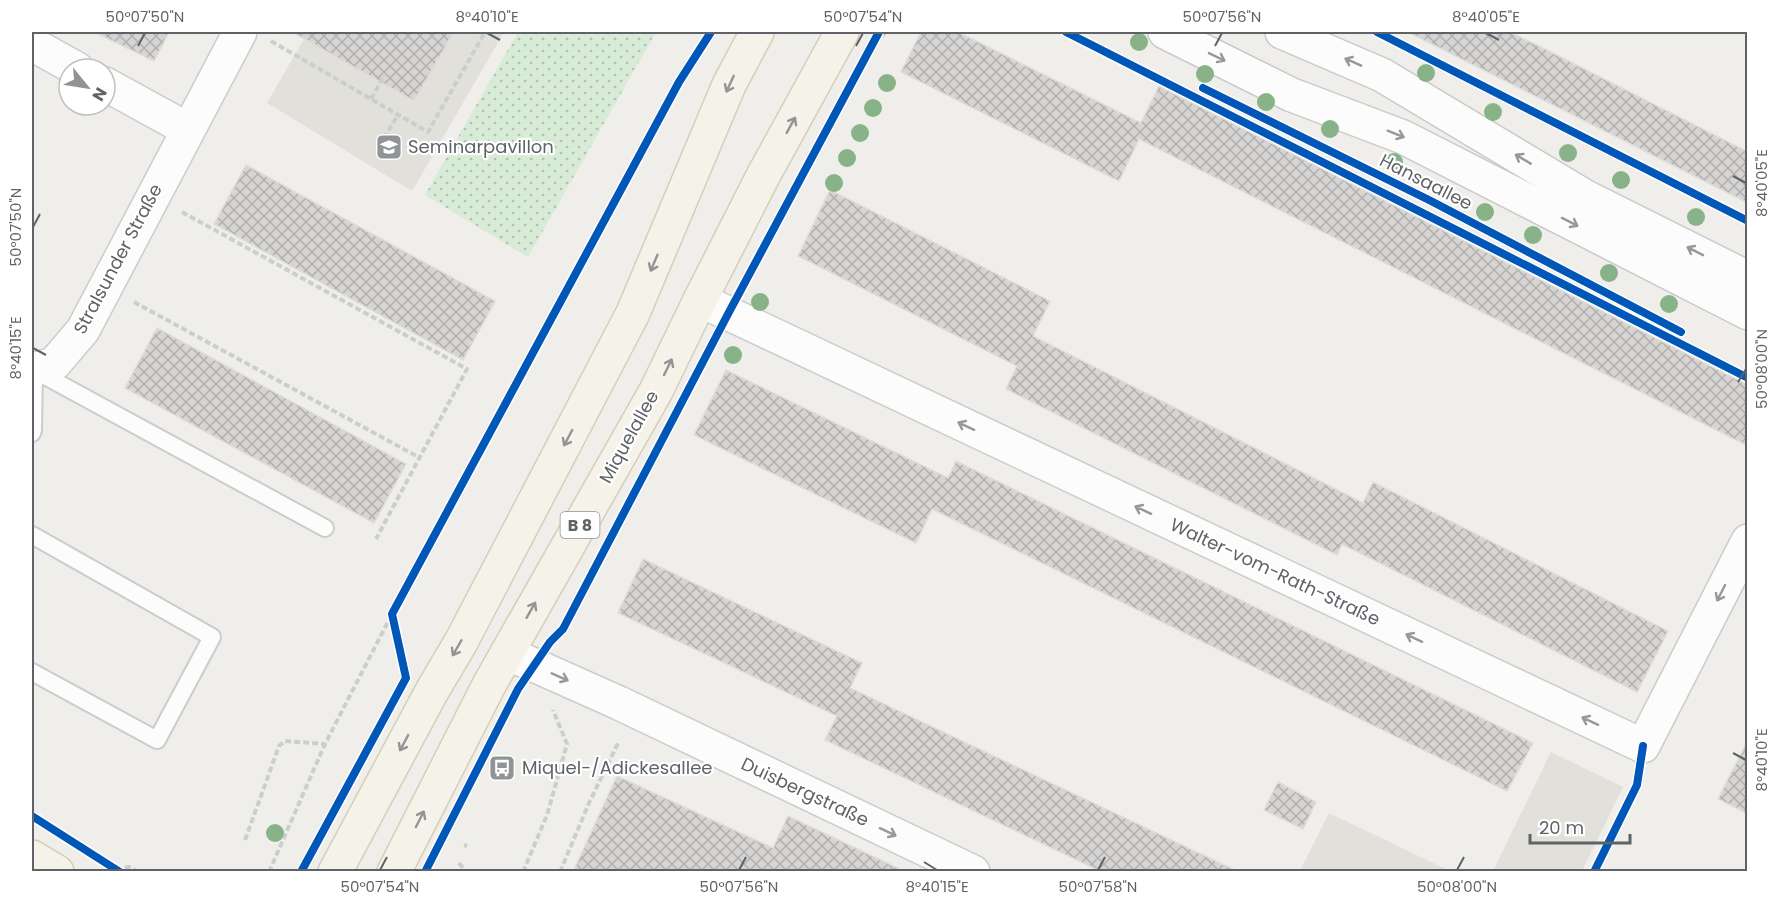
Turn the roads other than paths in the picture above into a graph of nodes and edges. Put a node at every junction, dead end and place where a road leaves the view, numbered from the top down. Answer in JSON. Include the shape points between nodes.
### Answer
{"nodes":[{"id":1,"x":757,"y":32,"type":"edge"},
{"id":2,"x":1165,"y":32,"type":"edge"},
{"id":3,"x":1282,"y":32,"type":"edge"},
{"id":4,"x":252,"y":34,"type":"edge"},
{"id":5,"x":856,"y":39,"type":"edge"},
{"id":6,"x":32,"y":44,"type":"edge"},
{"id":7,"x":57,"y":58,"type":"edge"},
{"id":8,"x":117,"y":91,"type":"edge"},
{"id":9,"x":187,"y":129,"type":"junction"},
{"id":10,"x":1748,"y":278,"type":"edge"},
{"id":11,"x":700,"y":300,"type":"junction"},
{"id":12,"x":1748,"y":313,"type":"edge"},
{"id":13,"x":33,"y":370,"type":"edge"},
{"id":14,"x":32,"y":433,"type":"edge"},
{"id":15,"x":325,"y":528,"type":"dead end"},
{"id":16,"x":32,"y":535,"type":"edge"},
{"id":17,"x":1748,"y":541,"type":"edge"},
{"id":18,"x":507,"y":653,"type":"junction"},
{"id":19,"x":32,"y":672,"type":"edge"},
{"id":20,"x":32,"y":857,"type":"edge"},
{"id":21,"x":57,"y":872,"type":"edge"},
{"id":22,"x":335,"y":872,"type":"edge"},
{"id":23,"x":394,"y":872,"type":"edge"},
{"id":24,"x":973,"y":872,"type":"edge"}],
"edges":[{"from":1,"to":22,"type":"main road","one_way":true,"via":[[725,95],[633,313]]},
{"from":2,"to":12,"type":"street","name":"Hansaallee","one_way":true,"via":[[1292,95],[1403,137]]},
{"from":10,"to":3,"type":"street","one_way":true,"via":[[1584,196],[1382,75]]},
{"from":4,"to":9,"type":"street","name":"Stralsunder Straße"},
{"from":11,"to":5,"type":"main road","name":"Miquelallee","number":"B 8","one_way":true,"via":[[763,176]]},
{"from":6,"to":7,"type":"street"},
{"from":8,"to":9,"type":"street"},
{"from":9,"to":13,"type":"street","name":"Stralsunder Straße","via":[[83,330],[54,364]]},
{"from":17,"to":11,"type":"street","name":"Walter-vom-Rath-Straße","one_way":true,"via":[[1643,746]]},
{"from":18,"to":11,"type":"main road","name":"Miquelallee","number":"B 8","one_way":true,"via":[[656,391]]},
{"from":13,"to":14,"type":"lane"},
{"from":13,"to":15,"type":"lane"},
{"from":16,"to":19,"type":"lane","via":[[213,637],[158,740]]},
{"from":23,"to":18,"type":"main road","name":"Miquelallee","number":"B 8","one_way":true},
{"from":18,"to":24,"type":"street","name":"Duisbergstraße","one_way":true},
{"from":20,"to":21,"type":"main road"}]}
